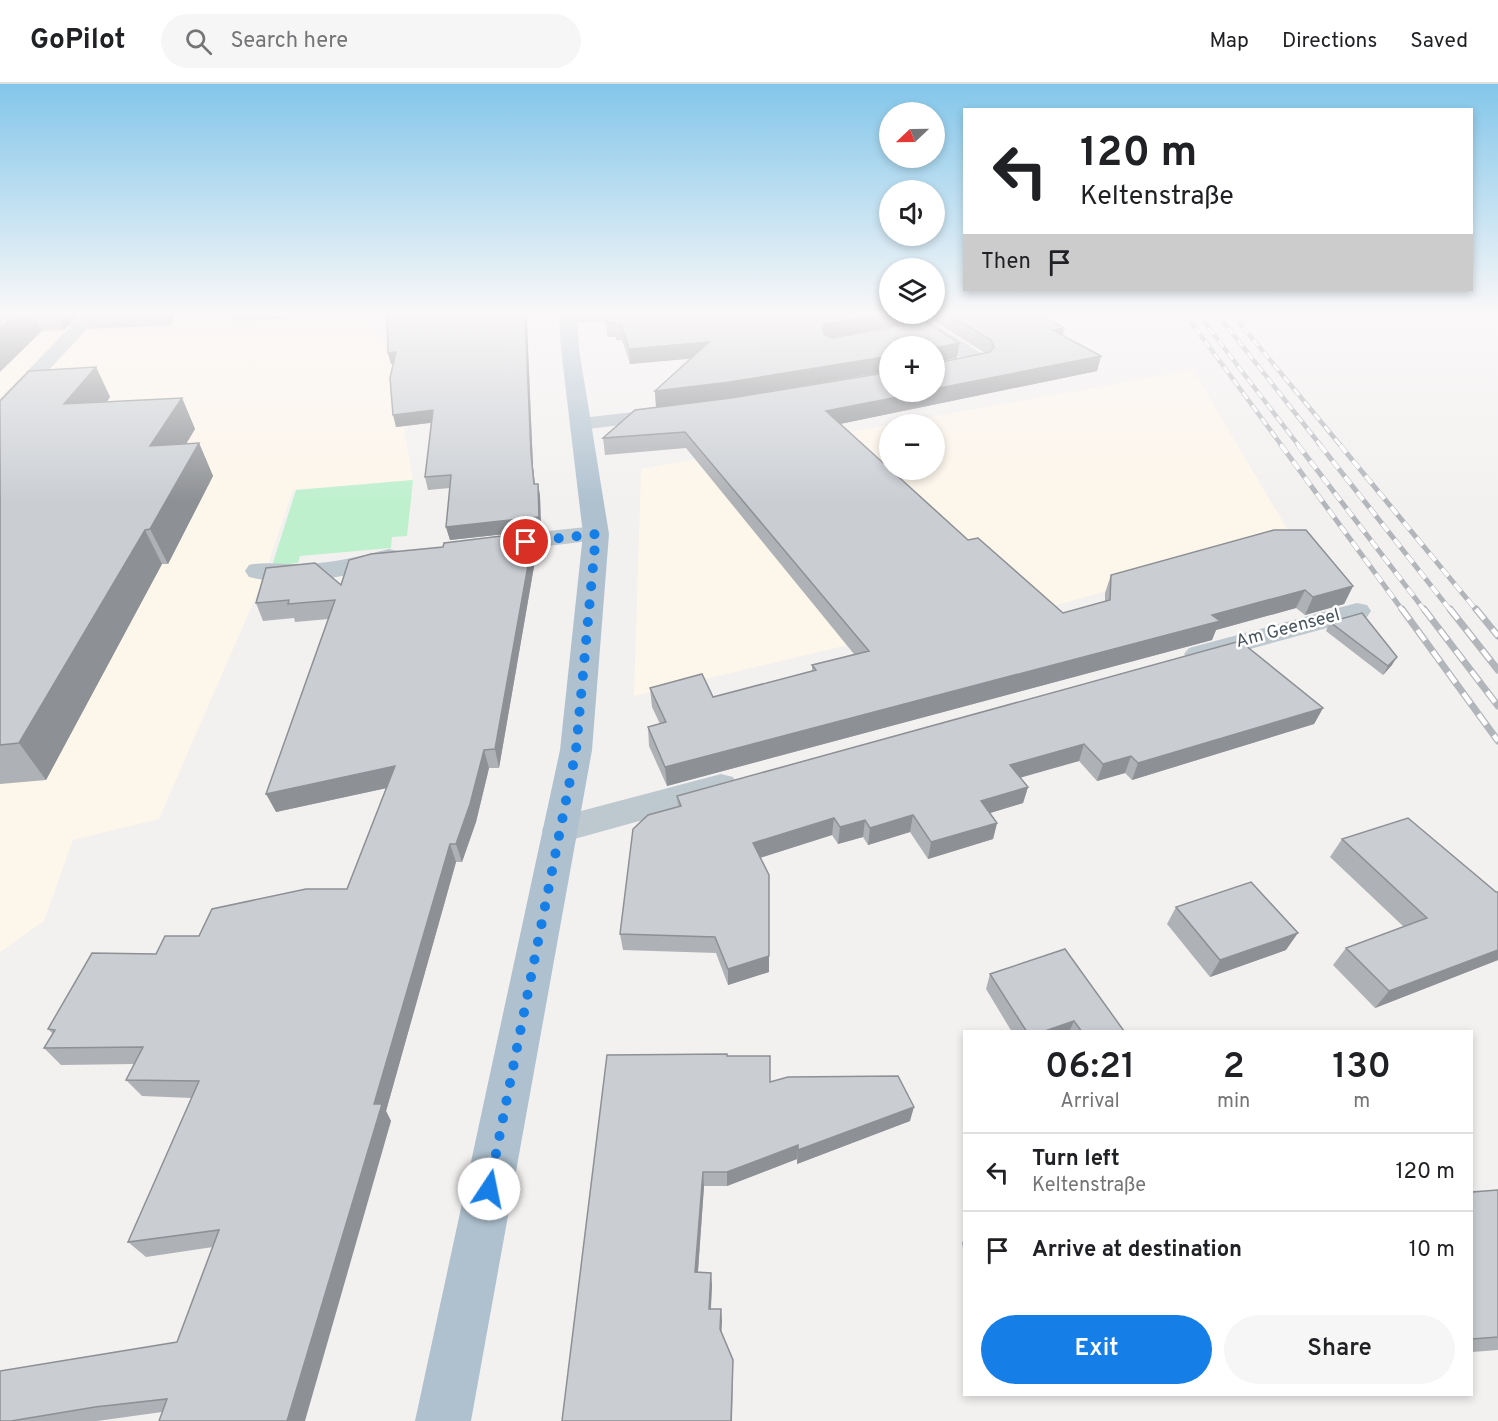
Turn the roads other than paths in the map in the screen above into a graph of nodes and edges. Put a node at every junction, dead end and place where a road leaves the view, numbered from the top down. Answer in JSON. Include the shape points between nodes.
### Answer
{"nodes":[{"id":1,"x":32,"y":377,"type":"edge"},
{"id":2,"x":575,"y":377,"type":"edge"},
{"id":3,"x":0,"y":411,"type":"edge"},
{"id":4,"x":688,"y":412,"type":"edge"},
{"id":5,"x":581,"y":424,"type":"junction"},
{"id":6,"x":596,"y":534,"type":"junction"},
{"id":7,"x":468,"y":548,"type":"edge"},
{"id":8,"x":409,"y":554,"type":"edge"},
{"id":9,"x":258,"y":571,"type":"dead end"},
{"id":10,"x":1357,"y":610,"type":"dead end"},
{"id":11,"x":1173,"y":661,"type":"edge"},
{"id":12,"x":747,"y":779,"type":"edge"},
{"id":13,"x":560,"y":830,"type":"junction"},
{"id":14,"x":443,"y":1421,"type":"edge"}],
"edges":[{"from":1,"to":3,"type":"street"},
{"from":2,"to":5,"type":"main road"},
{"from":4,"to":5,"type":"street"},
{"from":5,"to":6,"type":"main road"},
{"from":6,"to":7,"type":"street"},
{"from":6,"to":13,"type":"main road","via":[[576,750]]},
{"from":8,"to":9,"type":"street","via":[[351,568],[286,574]]},
{"from":10,"to":11,"type":"street","name":"Am Geenseel"},
{"from":12,"to":13,"type":"street"},
{"from":13,"to":14,"type":"main road"}]}
